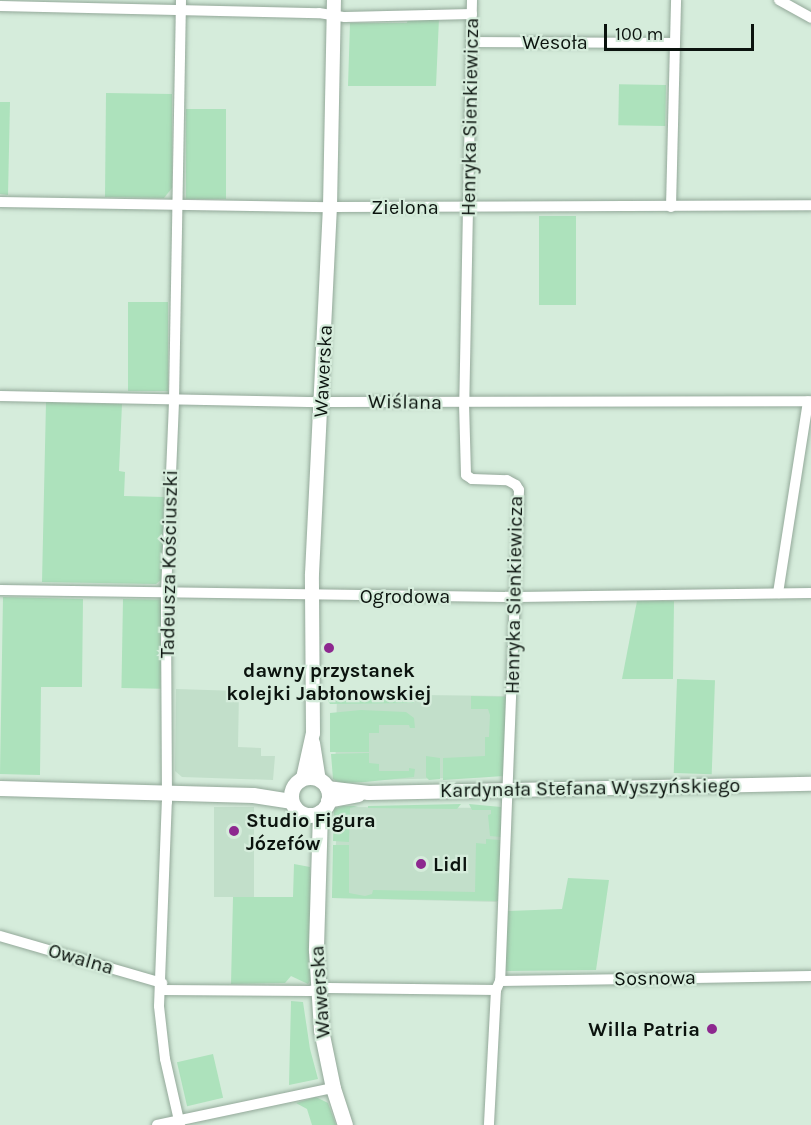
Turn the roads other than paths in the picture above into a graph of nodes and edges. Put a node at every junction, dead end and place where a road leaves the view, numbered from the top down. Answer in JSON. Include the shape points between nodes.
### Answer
{"nodes":[{"id":1,"x":181,"y":0,"type":"edge"},
{"id":2,"x":334,"y":0,"type":"edge"},
{"id":3,"x":472,"y":0,"type":"edge"},
{"id":4,"x":676,"y":0,"type":"edge"},
{"id":5,"x":786,"y":2,"type":"edge"},
{"id":6,"x":0,"y":6,"type":"edge"},
{"id":7,"x":181,"y":12,"type":"junction"},
{"id":8,"x":472,"y":14,"type":"junction"},
{"id":9,"x":334,"y":15,"type":"junction"},
{"id":10,"x":811,"y":18,"type":"edge"},
{"id":11,"x":472,"y":42,"type":"junction"},
{"id":12,"x":675,"y":43,"type":"junction"},
{"id":13,"x":0,"y":202,"type":"edge"},
{"id":14,"x":177,"y":204,"type":"junction"},
{"id":15,"x":811,"y":205,"type":"edge"},
{"id":16,"x":468,"y":206,"type":"junction"},
{"id":17,"x":330,"y":207,"type":"junction"},
{"id":18,"x":671,"y":207,"type":"junction"},
{"id":19,"x":0,"y":396,"type":"edge"},
{"id":20,"x":174,"y":401,"type":"junction"},
{"id":21,"x":810,"y":401,"type":"edge"},
{"id":22,"x":321,"y":402,"type":"junction"},
{"id":23,"x":464,"y":403,"type":"junction"},
{"id":24,"x":0,"y":590,"type":"edge"},
{"id":25,"x":166,"y":593,"type":"junction"},
{"id":26,"x":778,"y":593,"type":"junction"},
{"id":27,"x":811,"y":593,"type":"edge"},
{"id":28,"x":312,"y":595,"type":"junction"},
{"id":29,"x":517,"y":597,"type":"junction"},
{"id":30,"x":312,"y":741,"type":"junction"},
{"id":31,"x":811,"y":784,"type":"edge"},
{"id":32,"x":0,"y":788,"type":"edge"},
{"id":33,"x":295,"y":789,"type":"junction"},
{"id":34,"x":507,"y":789,"type":"junction"},
{"id":35,"x":168,"y":793,"type":"junction"},
{"id":36,"x":320,"y":799,"type":"junction"},
{"id":37,"x":0,"y":936,"type":"edge"},
{"id":38,"x":811,"y":976,"type":"edge"},
{"id":39,"x":498,"y":986,"type":"junction"},
{"id":40,"x":161,"y":987,"type":"junction"},
{"id":41,"x":318,"y":990,"type":"junction"},
{"id":42,"x":333,"y":1088,"type":"junction"},
{"id":43,"x":180,"y":1122,"type":"edge"},
{"id":44,"x":158,"y":1125,"type":"edge"},
{"id":45,"x":345,"y":1125,"type":"edge"},
{"id":46,"x":489,"y":1125,"type":"edge"}],
"edges":[{"from":1,"to":7,"type":"street","name":"Tadeusza Kościuszki"},
{"from":2,"to":9,"type":"street","name":"Wawerska"},
{"from":3,"to":8,"type":"street","name":"Henryka Sienkiewicza"},
{"from":4,"to":12,"type":"street"},
{"from":5,"to":10,"type":"street"},
{"from":6,"to":7,"type":"street"},
{"from":7,"to":9,"type":"street"},
{"from":7,"to":14,"type":"street","name":"Tadeusza Kościuszki"},
{"from":8,"to":9,"type":"street"},
{"from":8,"to":11,"type":"street","name":"Henryka Sienkiewicza"},
{"from":9,"to":17,"type":"street","name":"Wawerska"},
{"from":11,"to":12,"type":"street","name":"Wesoła"},
{"from":11,"to":16,"type":"street","name":"Henryka Sienkiewicza"},
{"from":12,"to":18,"type":"street"},
{"from":13,"to":14,"type":"street","name":"Zielona"},
{"from":14,"to":17,"type":"street","name":"Zielona"},
{"from":14,"to":20,"type":"street","name":"Tadeusza Kościuszki"},
{"from":15,"to":18,"type":"street","name":"Zielona"},
{"from":16,"to":17,"type":"street","name":"Zielona"},
{"from":16,"to":18,"type":"street","name":"Zielona"},
{"from":16,"to":23,"type":"street","name":"Henryka Sienkiewicza"},
{"from":17,"to":22,"type":"street","name":"Wawerska"},
{"from":19,"to":20,"type":"street","name":"Wiślana"},
{"from":20,"to":22,"type":"street","name":"Wiślana"},
{"from":20,"to":25,"type":"street","name":"Tadeusza Kościuszki"},
{"from":21,"to":23,"type":"street","name":"Wiślana"},
{"from":21,"to":26,"type":"street"},
{"from":22,"to":23,"type":"street","name":"Wiślana"},
{"from":22,"to":28,"type":"street","name":"Wawerska"},
{"from":23,"to":29,"type":"street","name":"Henryka Sienkiewicza","via":[[466,475],[472,479],[510,481],[519,490]]},
{"from":24,"to":25,"type":"street","name":"Ogrodowa"},
{"from":25,"to":28,"type":"street","name":"Ogrodowa"},
{"from":25,"to":35,"type":"street","name":"Tadeusza Kościuszki"},
{"from":26,"to":27,"type":"street","name":"Ogrodowa"},
{"from":26,"to":29,"type":"street","name":"Ogrodowa"},
{"from":28,"to":29,"type":"street","name":"Ogrodowa"},
{"from":28,"to":30,"type":"street","name":"Wawerska"},
{"from":29,"to":34,"type":"street","name":"Henryka Sienkiewicza"},
{"from":30,"to":33,"type":"street","name":"Wawerska"},
{"from":30,"to":36,"type":"street","name":"Wawerska"},
{"from":31,"to":34,"type":"street","name":"Kardynała Stefana Wyszyńskiego"},
{"from":32,"to":35,"type":"main road"},
{"from":33,"to":35,"type":"main road","via":[[253,795]]},
{"from":33,"to":36,"type":"main road"},
{"from":33,"to":36,"type":"main road","via":[[298,812]]},
{"from":34,"to":36,"type":"street","name":"Kardynała Stefana Wyszyńskiego","via":[[369,793]]},
{"from":34,"to":39,"type":"street","name":"Henryka Sienkiewicza"},
{"from":35,"to":40,"type":"street","name":"Tadeusza Kościuszki"},
{"from":36,"to":41,"type":"main road","name":"Wawerska"},
{"from":37,"to":40,"type":"street","name":"Owalna"},
{"from":38,"to":39,"type":"street","name":"Sosnowa"},
{"from":39,"to":41,"type":"street","name":"Sosnowa"},
{"from":39,"to":46,"type":"street","name":"Henryka Sienkiewicza"},
{"from":40,"to":41,"type":"street","name":"Owalna"},
{"from":40,"to":43,"type":"street","name":"Tadeusza Kościuszki","via":[[160,1026]]},
{"from":41,"to":42,"type":"main road","name":"Wawerska","via":[[321,1030]]},
{"from":42,"to":43,"type":"street"},
{"from":42,"to":45,"type":"main road","name":"Wawerska"},
{"from":43,"to":44,"type":"street"}]}
